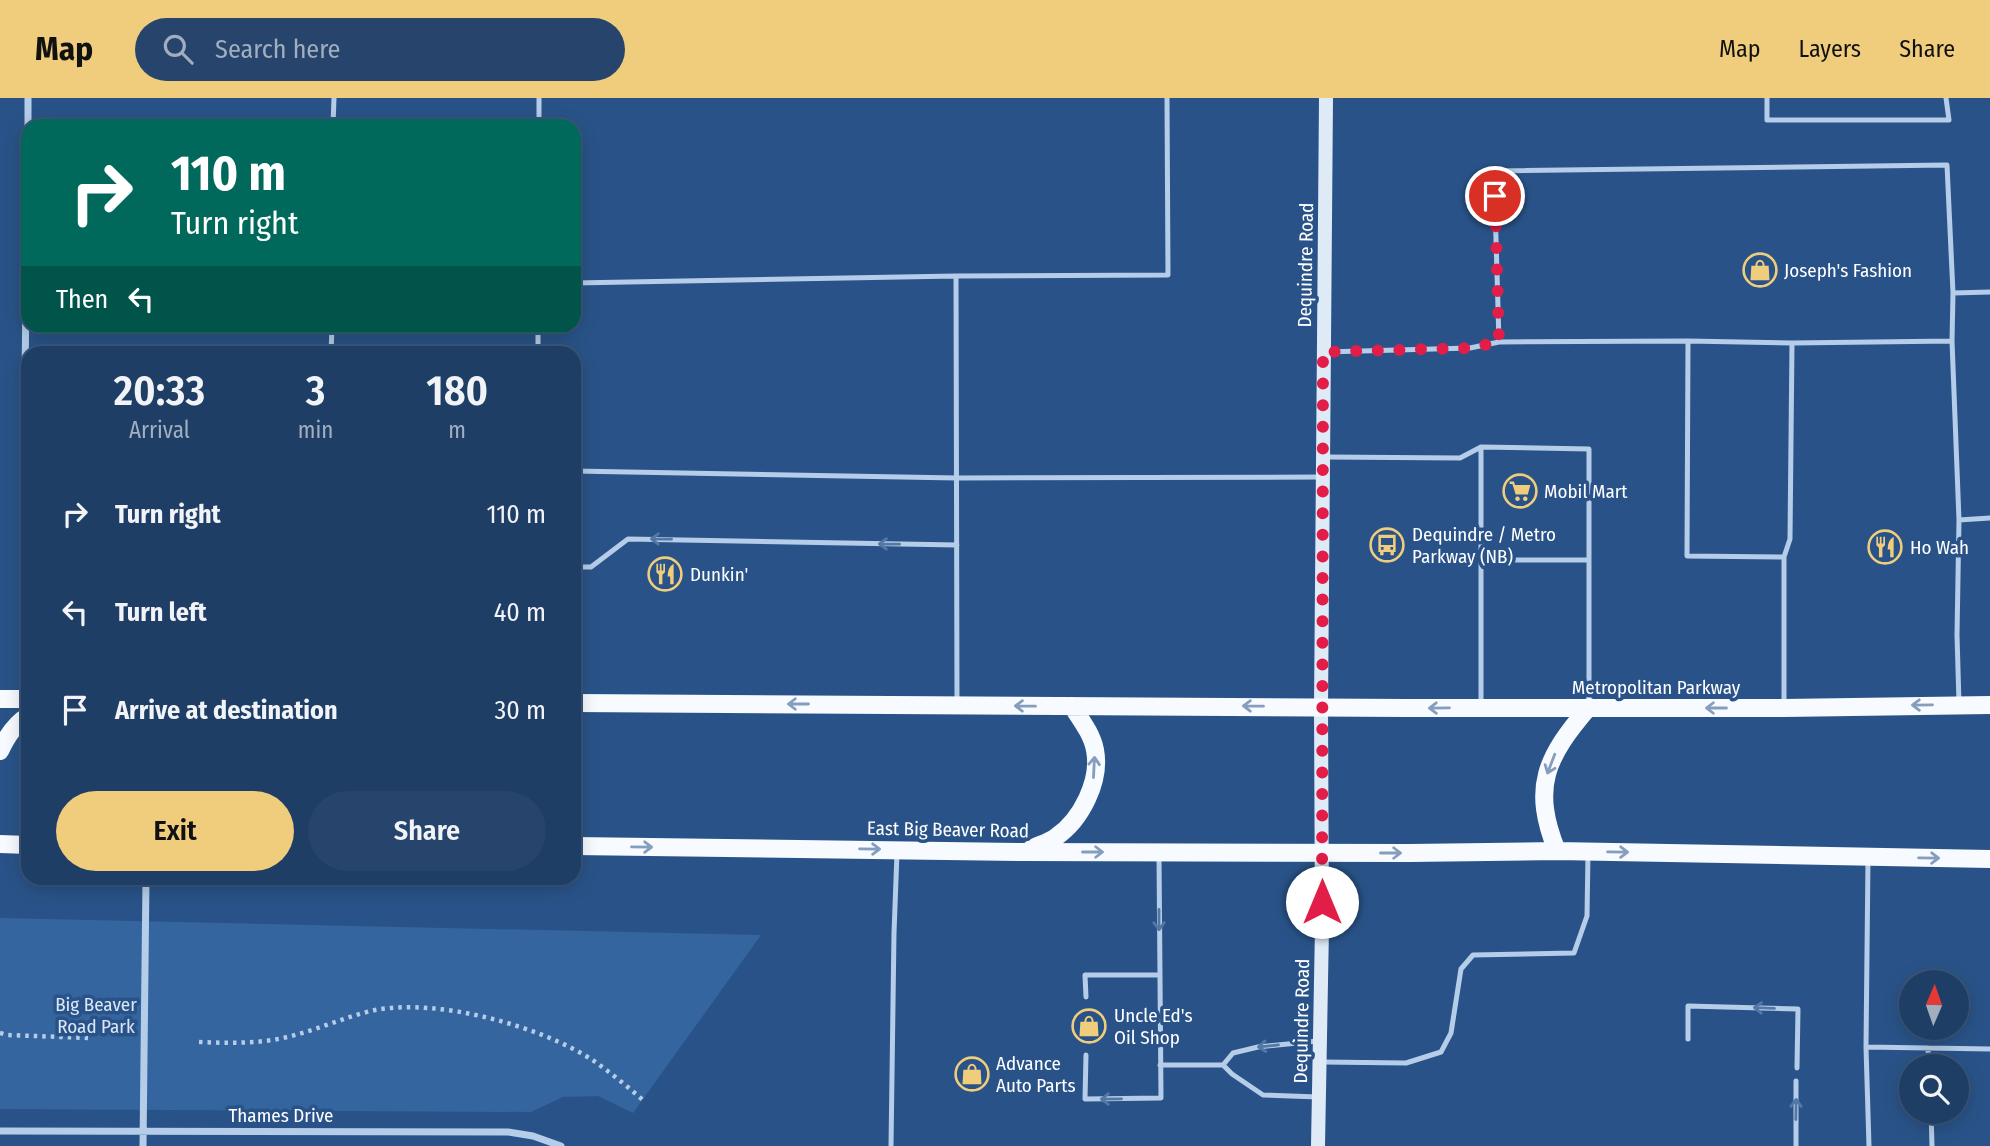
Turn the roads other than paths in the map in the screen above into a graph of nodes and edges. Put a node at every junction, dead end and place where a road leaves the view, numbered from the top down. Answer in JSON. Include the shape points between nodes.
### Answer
{"nodes":[{"id":1,"x":29,"y":98,"type":"edge"},
{"id":2,"x":334,"y":98,"type":"edge"},
{"id":3,"x":539,"y":98,"type":"edge"},
{"id":4,"x":1167,"y":98,"type":"edge"},
{"id":5,"x":1326,"y":98,"type":"edge"},
{"id":6,"x":1767,"y":98,"type":"edge"},
{"id":7,"x":1946,"y":98,"type":"edge"},
{"id":8,"x":28,"y":119,"type":"edge"},
{"id":9,"x":333,"y":119,"type":"edge"},
{"id":10,"x":539,"y":119,"type":"edge"},
{"id":11,"x":956,"y":276,"type":"junction"},
{"id":12,"x":581,"y":283,"type":"edge"},
{"id":13,"x":1990,"y":292,"type":"edge"},
{"id":14,"x":1953,"y":293,"type":"junction"},
{"id":15,"x":1688,"y":341,"type":"junction"},
{"id":16,"x":1952,"y":341,"type":"junction"},
{"id":17,"x":1499,"y":342,"type":"junction"},
{"id":18,"x":1792,"y":343,"type":"junction"},
{"id":19,"x":1323,"y":352,"type":"junction"},
{"id":20,"x":1481,"y":447,"type":"junction"},
{"id":21,"x":1323,"y":457,"type":"junction"},
{"id":22,"x":581,"y":471,"type":"edge"},
{"id":23,"x":1323,"y":477,"type":"junction"},
{"id":24,"x":957,"y":478,"type":"junction"},
{"id":25,"x":1990,"y":519,"type":"edge"},
{"id":26,"x":1959,"y":520,"type":"junction"},
{"id":27,"x":957,"y":545,"type":"junction"},
{"id":28,"x":1784,"y":557,"type":"junction"},
{"id":29,"x":1481,"y":560,"type":"junction"},
{"id":30,"x":1589,"y":560,"type":"junction"},
{"id":31,"x":581,"y":567,"type":"edge"},
{"id":32,"x":0,"y":699,"type":"edge"},
{"id":33,"x":21,"y":699,"type":"edge"},
{"id":34,"x":581,"y":703,"type":"edge"},
{"id":35,"x":957,"y":705,"type":"junction"},
{"id":36,"x":1959,"y":705,"type":"junction"},
{"id":37,"x":1990,"y":705,"type":"edge"},
{"id":38,"x":1072,"y":706,"type":"junction"},
{"id":39,"x":1321,"y":707,"type":"junction"},
{"id":40,"x":1481,"y":708,"type":"junction"},
{"id":41,"x":1589,"y":708,"type":"junction"},
{"id":42,"x":1784,"y":708,"type":"junction"},
{"id":43,"x":21,"y":720,"type":"edge"},
{"id":44,"x":0,"y":751,"type":"edge"},
{"id":45,"x":0,"y":828,"type":"edge"},
{"id":46,"x":13,"y":845,"type":"edge"},
{"id":47,"x":581,"y":846,"type":"edge"},
{"id":48,"x":898,"y":849,"type":"junction"},
{"id":49,"x":1557,"y":851,"type":"junction"},
{"id":50,"x":1588,"y":851,"type":"junction"},
{"id":51,"x":1024,"y":852,"type":"junction"},
{"id":52,"x":1159,"y":852,"type":"junction"},
{"id":53,"x":1322,"y":853,"type":"junction"},
{"id":54,"x":1868,"y":857,"type":"junction"},
{"id":55,"x":1990,"y":859,"type":"edge"},
{"id":56,"x":146,"y":885,"type":"edge"},
{"id":57,"x":1160,"y":975,"type":"junction"},
{"id":58,"x":1086,"y":997,"type":"dead end"},
{"id":59,"x":1688,"y":1039,"type":"dead end"},
{"id":60,"x":1320,"y":1041,"type":"junction"},
{"id":61,"x":1866,"y":1047,"type":"junction"},
{"id":62,"x":1928,"y":1048,"type":"junction"},
{"id":63,"x":1990,"y":1049,"type":"edge"},
{"id":64,"x":1928,"y":1054,"type":"edge"},
{"id":65,"x":1086,"y":1055,"type":"dead end"},
{"id":66,"x":1319,"y":1062,"type":"junction"},
{"id":67,"x":1160,"y":1065,"type":"junction"},
{"id":68,"x":1223,"y":1065,"type":"junction"},
{"id":69,"x":1797,"y":1068,"type":"dead end"},
{"id":70,"x":1797,"y":1081,"type":"dead end"},
{"id":71,"x":1319,"y":1097,"type":"junction"},
{"id":72,"x":1931,"y":1124,"type":"edge"},
{"id":73,"x":0,"y":1130,"type":"edge"},
{"id":74,"x":143,"y":1130,"type":"junction"},
{"id":75,"x":143,"y":1146,"type":"edge"},
{"id":76,"x":561,"y":1146,"type":"edge"},
{"id":77,"x":891,"y":1146,"type":"edge"},
{"id":78,"x":1318,"y":1146,"type":"edge"},
{"id":79,"x":1796,"y":1146,"type":"edge"},
{"id":80,"x":1869,"y":1146,"type":"edge"},
{"id":81,"x":1932,"y":1146,"type":"edge"}],
"edges":[{"from":1,"to":8,"type":"street"},
{"from":2,"to":9,"type":"lane"},
{"from":3,"to":10,"type":"lane"},
{"from":4,"to":11,"type":"lane","via":[[1168,275]]},
{"from":5,"to":19,"type":"main road","name":"Dequindre Road"},
{"from":6,"to":7,"type":"lane","via":[[1768,120],[1949,120]]},
{"from":11,"to":12,"type":"lane"},
{"from":11,"to":24,"type":"lane"},
{"from":13,"to":14,"type":"lane"},
{"from":14,"to":16,"type":"lane"},
{"from":14,"to":17,"type":"lane","via":[[1947,165],[1494,172]]},
{"from":15,"to":17,"type":"lane"},
{"from":15,"to":18,"type":"lane"},
{"from":15,"to":28,"type":"lane","via":[[1687,556]]},
{"from":16,"to":18,"type":"lane"},
{"from":16,"to":26,"type":"lane"},
{"from":17,"to":19,"type":"lane","via":[[1470,348]]},
{"from":18,"to":28,"type":"lane","via":[[1790,539]]},
{"from":19,"to":21,"type":"main road","name":"Dequindre Road"},
{"from":20,"to":21,"type":"lane","via":[[1460,458]]},
{"from":20,"to":29,"type":"lane"},
{"from":20,"to":30,"type":"lane","via":[[1589,449]]},
{"from":21,"to":23,"type":"main road","name":"Dequindre Road"},
{"from":22,"to":24,"type":"lane"},
{"from":23,"to":24,"type":"lane"},
{"from":23,"to":39,"type":"main road","name":"Dequindre Road"},
{"from":24,"to":27,"type":"lane"},
{"from":25,"to":26,"type":"lane"},
{"from":26,"to":36,"type":"lane"},
{"from":27,"to":31,"type":"lane","one_way":true,"via":[[628,539],[591,567]]},
{"from":27,"to":35,"type":"lane"},
{"from":28,"to":42,"type":"lane"},
{"from":29,"to":30,"type":"lane"},
{"from":29,"to":40,"type":"lane"},
{"from":30,"to":41,"type":"lane"},
{"from":32,"to":33,"type":"main road"},
{"from":35,"to":34,"type":"main road","one_way":true},
{"from":38,"to":35,"type":"main road","one_way":true},
{"from":36,"to":37,"type":"main road","name":"Metropolitan Parkway"},
{"from":36,"to":42,"type":"main road","name":"Metropolitan Parkway","one_way":true},
{"from":39,"to":38,"type":"main road","one_way":true},
{"from":51,"to":38,"type":"main road","one_way":true,"via":[[1056,837],[1073,821],[1095,776],[1095,751]]},
{"from":40,"to":39,"type":"main road","name":"Metropolitan Parkway","one_way":true},
{"from":39,"to":53,"type":"main road","name":"Dequindre Road"},
{"from":40,"to":41,"type":"main road","name":"Metropolitan Parkway"},
{"from":42,"to":41,"type":"main road","name":"Metropolitan Parkway","one_way":true},
{"from":41,"to":49,"type":"main road","one_way":true,"via":[[1569,730],[1545,779],[1543,803]]},
{"from":43,"to":44,"type":"main road"},
{"from":45,"to":46,"type":"main road"},
{"from":47,"to":48,"type":"main road","name":"East Big Beaver Road","one_way":true},
{"from":48,"to":51,"type":"main road","name":"East Big Beaver Road"},
{"from":48,"to":77,"type":"lane"},
{"from":49,"to":50,"type":"main road"},
{"from":53,"to":49,"type":"main road","one_way":true},
{"from":50,"to":54,"type":"main road","one_way":true},
{"from":50,"to":66,"type":"lane","via":[[1587,916],[1574,953],[1473,955],[1461,969],[1451,1033],[1441,1052],[1406,1063]]},
{"from":51,"to":52,"type":"main road","name":"East Big Beaver Road","one_way":true},
{"from":52,"to":53,"type":"main road","name":"East Big Beaver Road"},
{"from":52,"to":57,"type":"lane","one_way":true},
{"from":53,"to":60,"type":"main road","name":"Dequindre Road"},
{"from":54,"to":55,"type":"main road","one_way":true},
{"from":54,"to":61,"type":"lane"},
{"from":56,"to":74,"type":"street"},
{"from":57,"to":58,"type":"lane","via":[[1085,975]]},
{"from":57,"to":67,"type":"lane"},
{"from":69,"to":59,"type":"lane","one_way":true,"via":[[1798,1009],[1688,1006]]},
{"from":60,"to":66,"type":"main road","name":"Dequindre Road"},
{"from":60,"to":68,"type":"lane","one_way":true,"via":[[1233,1053]]},
{"from":61,"to":62,"type":"lane"},
{"from":61,"to":80,"type":"lane"},
{"from":62,"to":63,"type":"lane"},
{"from":62,"to":64,"type":"lane"},
{"from":67,"to":65,"type":"lane","one_way":true,"via":[[1161,1098],[1085,1099]]},
{"from":66,"to":71,"type":"main road","name":"Dequindre Road"},
{"from":67,"to":68,"type":"lane"},
{"from":68,"to":71,"type":"lane","via":[[1263,1095]]},
{"from":79,"to":70,"type":"lane","one_way":true},
{"from":71,"to":78,"type":"main road","name":"Dequindre Road"},
{"from":72,"to":81,"type":"lane"},
{"from":73,"to":74,"type":"street","name":"Thames Drive"},
{"from":74,"to":75,"type":"street"},
{"from":74,"to":76,"type":"street","name":"Thames Drive","via":[[508,1132]]}]}
